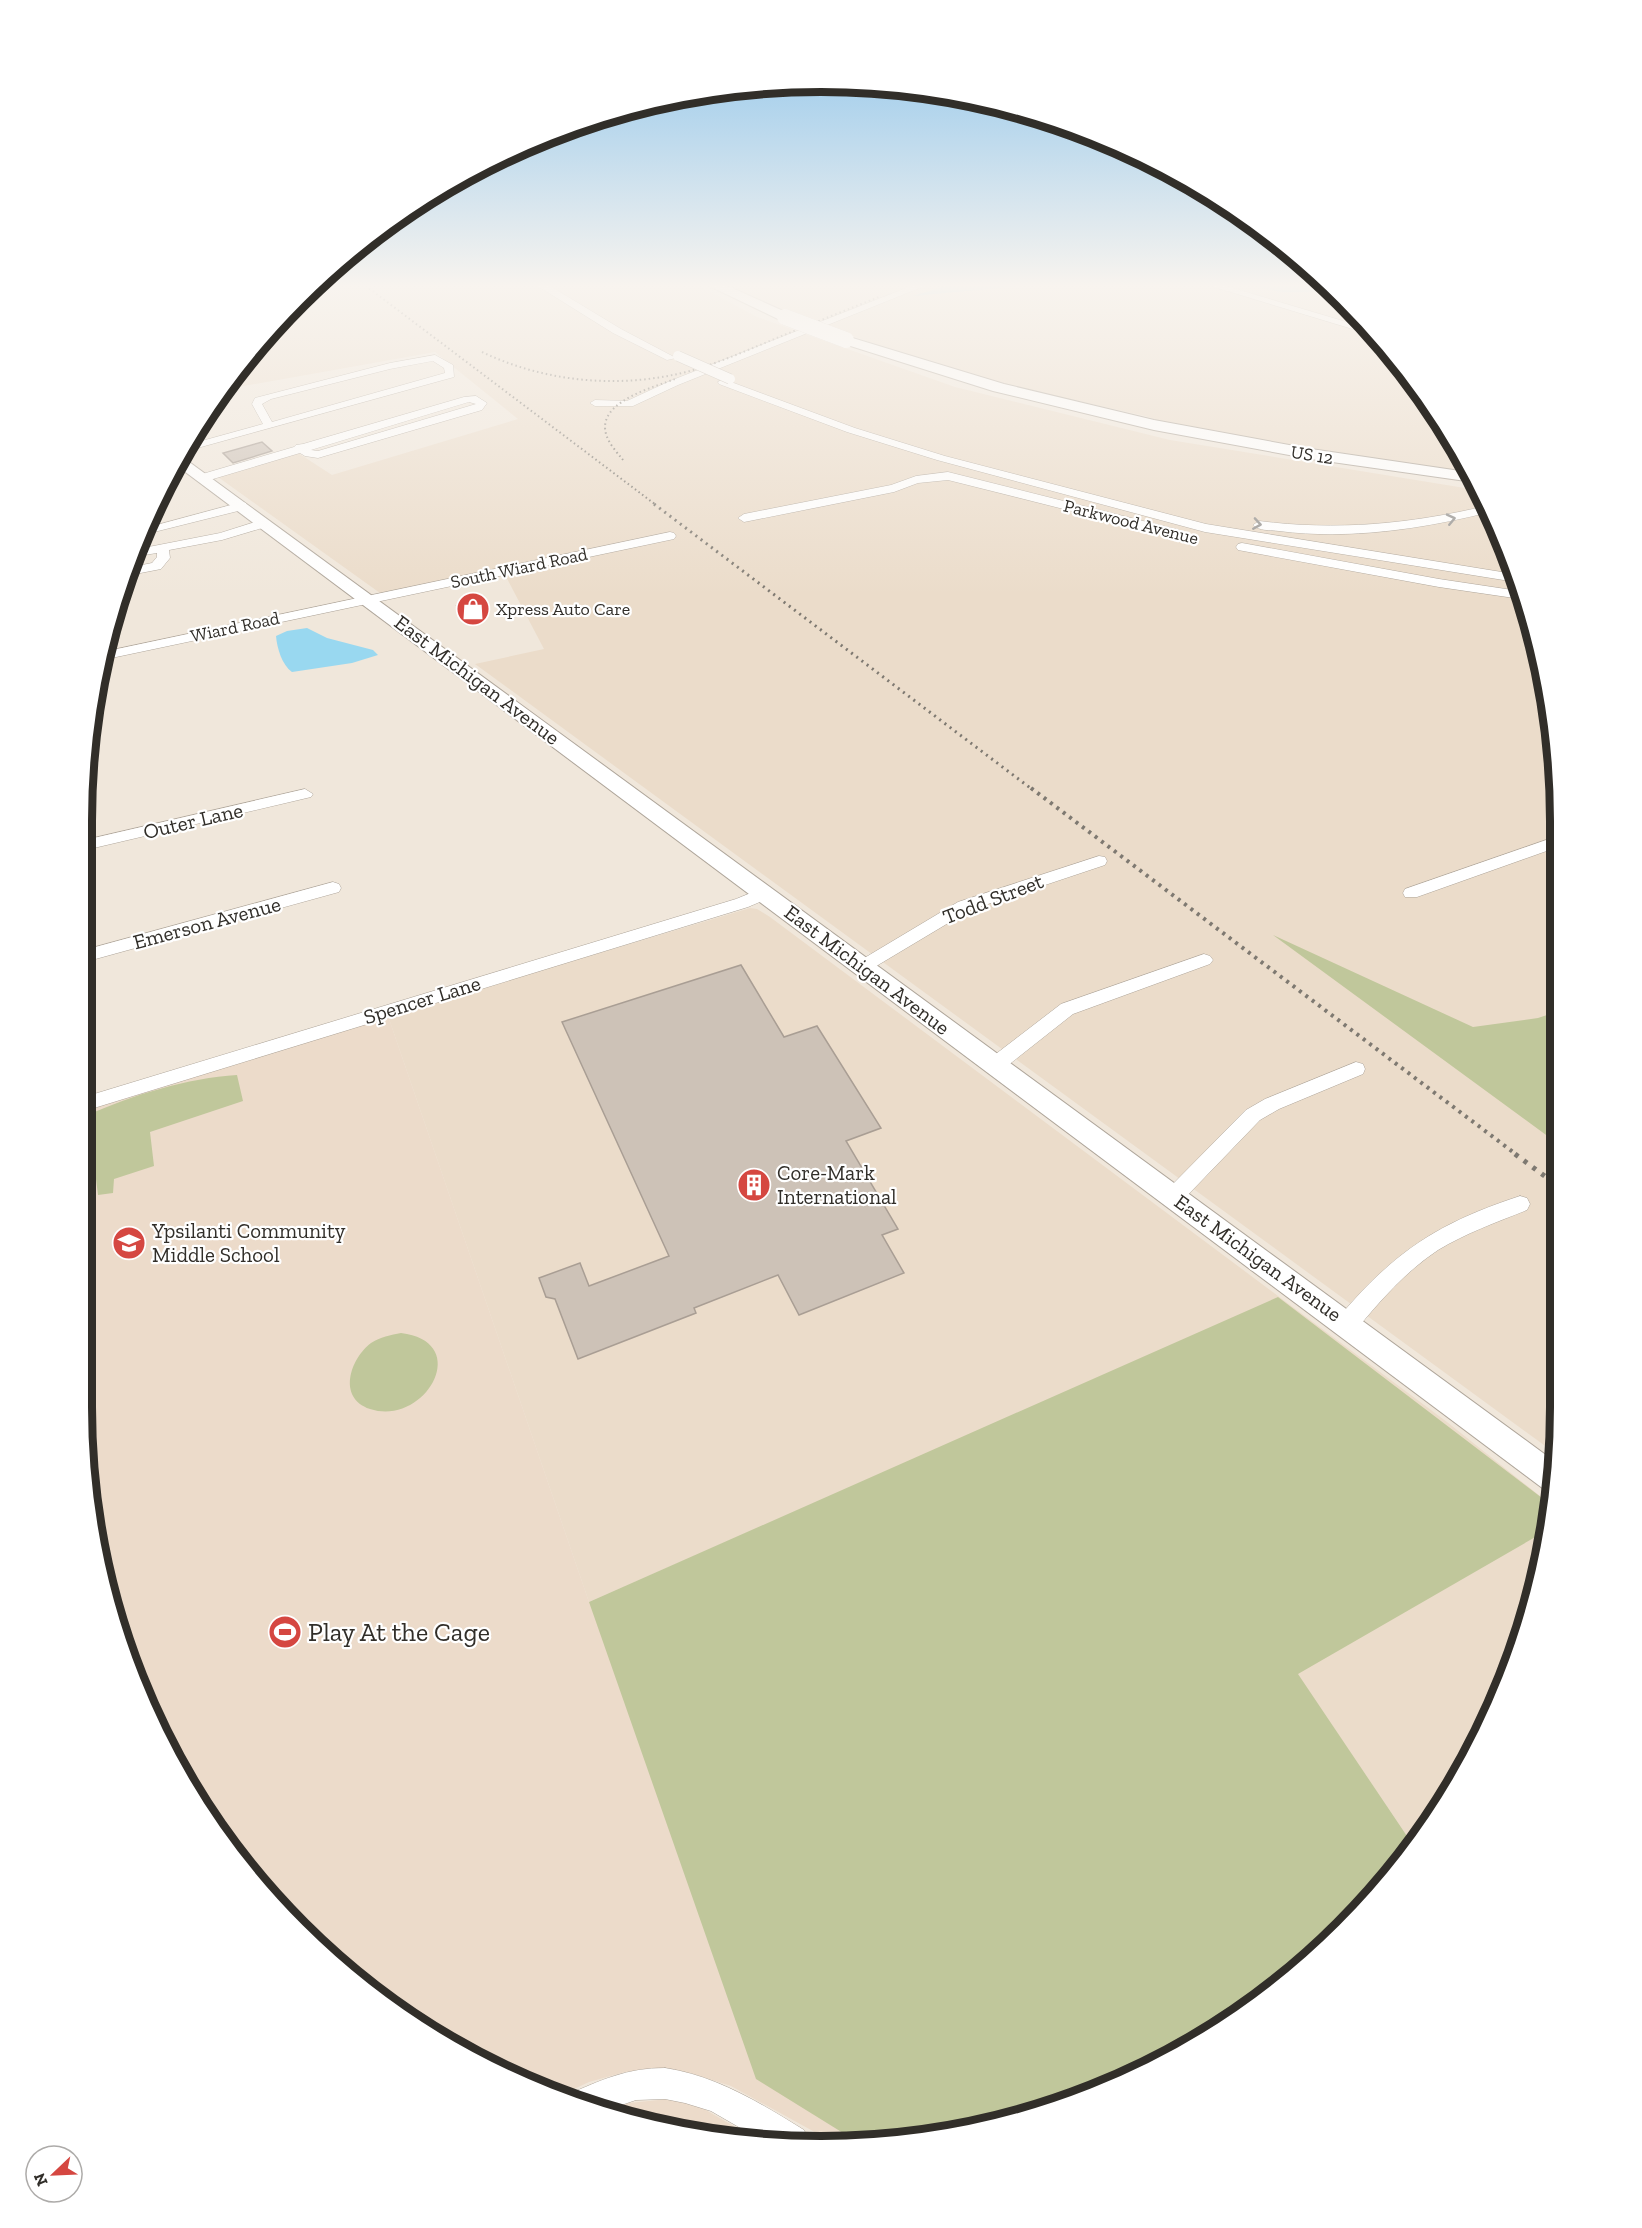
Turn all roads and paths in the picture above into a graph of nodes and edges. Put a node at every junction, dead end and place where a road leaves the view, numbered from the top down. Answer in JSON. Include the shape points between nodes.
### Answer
{"nodes":[{"id":1,"x":307,"y":387,"type":"edge"},
{"id":2,"x":411,"y":387,"type":"edge"},
{"id":3,"x":665,"y":387,"type":"edge"},
{"id":4,"x":744,"y":387,"type":"edge"},
{"id":5,"x":746,"y":387,"type":"edge"},
{"id":6,"x":1001,"y":387,"type":"edge"},
{"id":7,"x":595,"y":403,"type":"dead end"},
{"id":8,"x":269,"y":426,"type":"junction"},
{"id":9,"x":195,"y":447,"type":"edge"},
{"id":10,"x":300,"y":447,"type":"junction"},
{"id":11,"x":185,"y":464,"type":"edge"},
{"id":12,"x":1464,"y":477,"type":"edge"},
{"id":13,"x":203,"y":478,"type":"junction"},
{"id":14,"x":242,"y":506,"type":"junction"},
{"id":15,"x":1481,"y":511,"type":"edge"},
{"id":16,"x":744,"y":518,"type":"dead end"},
{"id":17,"x":266,"y":524,"type":"junction"},
{"id":18,"x":166,"y":526,"type":"junction"},
{"id":19,"x":153,"y":530,"type":"edge"},
{"id":20,"x":670,"y":536,"type":"dead end"},
{"id":21,"x":168,"y":547,"type":"junction"},
{"id":22,"x":143,"y":553,"type":"edge"},
{"id":23,"x":136,"y":570,"type":"edge"},
{"id":24,"x":1508,"y":577,"type":"edge"},
{"id":25,"x":1514,"y":594,"type":"edge"},
{"id":26,"x":368,"y":598,"type":"junction"},
{"id":27,"x":111,"y":654,"type":"edge"},
{"id":28,"x":305,"y":794,"type":"dead end"},
{"id":29,"x":92,"y":843,"type":"edge"},
{"id":30,"x":1550,"y":844,"type":"edge"},
{"id":31,"x":1099,"y":861,"type":"dead end"},
{"id":32,"x":333,"y":888,"type":"dead end"},
{"id":33,"x":1411,"y":893,"type":"dead end"},
{"id":34,"x":763,"y":894,"type":"junction"},
{"id":35,"x":92,"y":954,"type":"edge"},
{"id":36,"x":1204,"y":960,"type":"dead end"},
{"id":37,"x":862,"y":967,"type":"junction"},
{"id":38,"x":994,"y":1065,"type":"junction"},
{"id":39,"x":1356,"y":1068,"type":"dead end"},
{"id":40,"x":92,"y":1102,"type":"edge"},
{"id":41,"x":1173,"y":1197,"type":"junction"},
{"id":42,"x":1520,"y":1204,"type":"dead end"},
{"id":43,"x":1347,"y":1324,"type":"junction"},
{"id":44,"x":1547,"y":1473,"type":"edge"},
{"id":45,"x":593,"y":2100,"type":"edge"},
{"id":46,"x":783,"y":2135,"type":"edge"}],
"edges":[{"from":1,"to":8,"type":"street","via":[[259,400],[257,404]]},
{"from":2,"to":8,"type":"street"},
{"from":3,"to":7,"type":"street","via":[[629,404]]},
{"from":4,"to":24,"type":"street","via":[[840,426],[940,458],[1205,528]]},
{"from":5,"to":15,"type":"street","one_way":true,"via":[[849,425],[982,466],[1173,513],[1271,526],[1364,529],[1407,526]]},
{"from":6,"to":12,"type":"highway","name":"US 12","number":"US 12","bridge":true,"via":[[1135,421],[1279,450]]},
{"from":8,"to":9,"type":"street"},
{"from":10,"to":10,"type":"street","via":[[468,399],[482,404],[318,455]]},
{"from":10,"to":13,"type":"street"},
{"from":11,"to":13,"type":"main road","name":"East Michigan Avenue"},
{"from":13,"to":14,"type":"main road","name":"East Michigan Avenue"},
{"from":14,"to":17,"type":"main road","name":"East Michigan Avenue"},
{"from":14,"to":18,"type":"street"},
{"from":16,"to":25,"type":"street","name":"Parkwood Avenue","via":[[948,476],[1233,546]]},
{"from":17,"to":21,"type":"street"},
{"from":17,"to":26,"type":"main road","name":"East Michigan Avenue"},
{"from":18,"to":19,"type":"street"},
{"from":18,"to":21,"type":"street"},
{"from":20,"to":26,"type":"street","name":"South Wiard Road"},
{"from":21,"to":22,"type":"street"},
{"from":21,"to":23,"type":"street","via":[[156,566]]},
{"from":26,"to":27,"type":"street","name":"Wiard Road"},
{"from":26,"to":34,"type":"main road","name":"East Michigan Avenue"},
{"from":28,"to":29,"type":"street","name":"Outer Lane"},
{"from":30,"to":33,"type":"street"},
{"from":31,"to":37,"type":"street","name":"Todd Street","via":[[964,906]]},
{"from":32,"to":35,"type":"street","name":"Emerson Avenue"},
{"from":34,"to":37,"type":"main road","name":"East Michigan Avenue"},
{"from":34,"to":40,"type":"street","name":"Spencer Lane"},
{"from":36,"to":38,"type":"street","via":[[1067,1009]]},
{"from":37,"to":38,"type":"main road","name":"East Michigan Avenue"},
{"from":38,"to":41,"type":"main road","name":"East Michigan Avenue"},
{"from":39,"to":41,"type":"street","via":[[1253,1115]]},
{"from":41,"to":43,"type":"main road","name":"East Michigan Avenue"},
{"from":42,"to":43,"type":"street","via":[[1446,1236],[1409,1261],[1372,1293]]},
{"from":43,"to":44,"type":"main road","name":"East Michigan Avenue"},
{"from":45,"to":46,"type":"street","via":[[643,2084],[684,2085],[720,2097]]}]}
